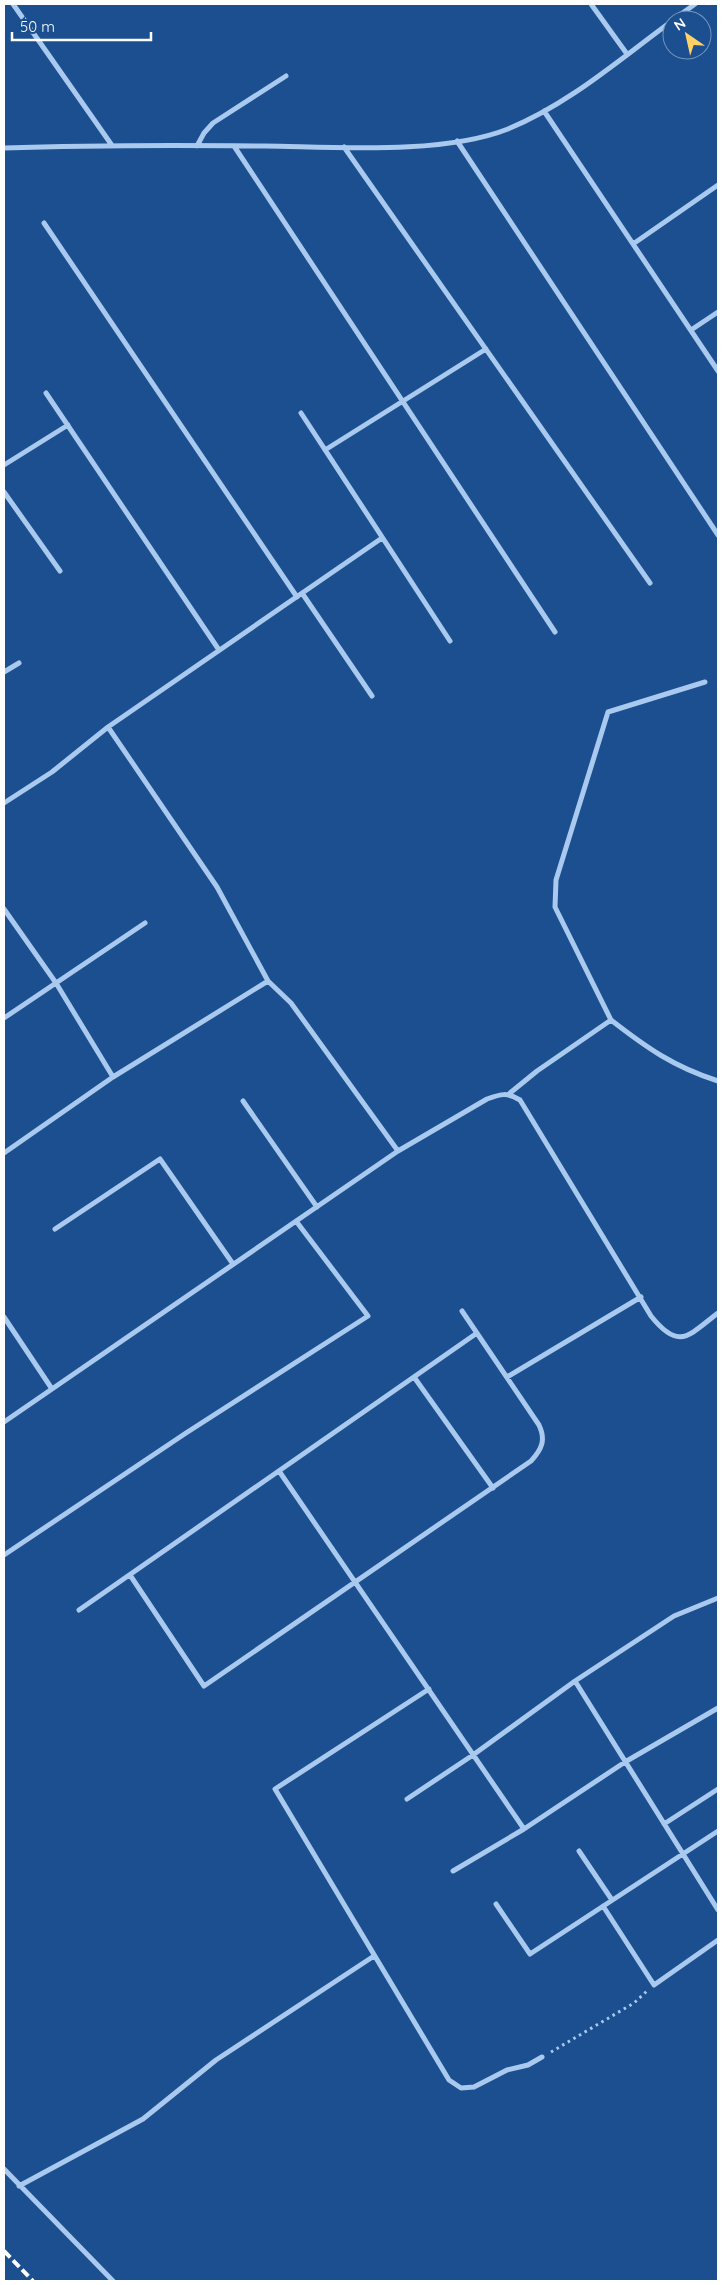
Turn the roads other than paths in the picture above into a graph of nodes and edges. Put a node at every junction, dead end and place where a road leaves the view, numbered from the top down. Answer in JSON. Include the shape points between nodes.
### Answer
{"nodes":[{"id":1,"x":13,"y":4,"type":"edge"},
{"id":2,"x":591,"y":4,"type":"edge"},
{"id":3,"x":662,"y":27,"type":"edge"},
{"id":4,"x":626,"y":54,"type":"junction"},
{"id":5,"x":286,"y":76,"type":"dead end"},
{"id":6,"x":544,"y":111,"type":"junction"},
{"id":7,"x":457,"y":141,"type":"junction"},
{"id":8,"x":111,"y":144,"type":"junction"},
{"id":9,"x":197,"y":146,"type":"junction"},
{"id":10,"x":234,"y":146,"type":"junction"},
{"id":11,"x":344,"y":147,"type":"junction"},
{"id":12,"x":4,"y":148,"type":"edge"},
{"id":13,"x":718,"y":185,"type":"edge"},
{"id":14,"x":44,"y":223,"type":"dead end"},
{"id":15,"x":633,"y":244,"type":"junction"},
{"id":16,"x":718,"y":312,"type":"edge"},
{"id":17,"x":691,"y":330,"type":"junction"},
{"id":18,"x":486,"y":349,"type":"junction"},
{"id":19,"x":718,"y":371,"type":"edge"},
{"id":20,"x":46,"y":393,"type":"dead end"},
{"id":21,"x":403,"y":402,"type":"junction"},
{"id":22,"x":301,"y":413,"type":"dead end"},
{"id":23,"x":68,"y":425,"type":"junction"},
{"id":24,"x":325,"y":450,"type":"junction"},
{"id":25,"x":4,"y":465,"type":"edge"},
{"id":26,"x":4,"y":492,"type":"edge"},
{"id":27,"x":718,"y":535,"type":"edge"},
{"id":28,"x":382,"y":538,"type":"junction"},
{"id":29,"x":60,"y":571,"type":"dead end"},
{"id":30,"x":650,"y":583,"type":"dead end"},
{"id":31,"x":302,"y":593,"type":"junction"},
{"id":32,"x":296,"y":597,"type":"junction"},
{"id":33,"x":555,"y":632,"type":"dead end"},
{"id":34,"x":450,"y":641,"type":"dead end"},
{"id":35,"x":220,"y":650,"type":"junction"},
{"id":36,"x":19,"y":663,"type":"dead end"},
{"id":37,"x":4,"y":672,"type":"edge"},
{"id":38,"x":704,"y":682,"type":"dead end"},
{"id":39,"x":372,"y":696,"type":"dead end"},
{"id":40,"x":108,"y":727,"type":"junction"},
{"id":41,"x":4,"y":803,"type":"edge"},
{"id":42,"x":4,"y":909,"type":"edge"},
{"id":43,"x":145,"y":923,"type":"dead end"},
{"id":44,"x":268,"y":982,"type":"junction"},
{"id":45,"x":56,"y":983,"type":"junction"},
{"id":46,"x":4,"y":1018,"type":"edge"},
{"id":47,"x":611,"y":1020,"type":"junction"},
{"id":48,"x":113,"y":1077,"type":"junction"},
{"id":49,"x":718,"y":1081,"type":"edge"},
{"id":50,"x":510,"y":1093,"type":"junction"},
{"id":51,"x":243,"y":1101,"type":"dead end"},
{"id":52,"x":398,"y":1151,"type":"junction"},
{"id":53,"x":4,"y":1153,"type":"edge"},
{"id":54,"x":317,"y":1206,"type":"junction"},
{"id":55,"x":296,"y":1221,"type":"junction"},
{"id":56,"x":55,"y":1229,"type":"dead end"},
{"id":57,"x":232,"y":1264,"type":"junction"},
{"id":58,"x":641,"y":1297,"type":"junction"},
{"id":59,"x":462,"y":1311,"type":"dead end"},
{"id":60,"x":718,"y":1314,"type":"edge"},
{"id":61,"x":4,"y":1317,"type":"edge"},
{"id":62,"x":477,"y":1333,"type":"junction"},
{"id":63,"x":414,"y":1377,"type":"junction"},
{"id":64,"x":507,"y":1377,"type":"junction"},
{"id":65,"x":52,"y":1389,"type":"junction"},
{"id":66,"x":4,"y":1422,"type":"edge"},
{"id":67,"x":279,"y":1471,"type":"junction"},
{"id":68,"x":493,"y":1488,"type":"junction"},
{"id":69,"x":4,"y":1555,"type":"edge"},
{"id":70,"x":130,"y":1575,"type":"junction"},
{"id":71,"x":356,"y":1582,"type":"junction"},
{"id":72,"x":718,"y":1598,"type":"edge"},
{"id":73,"x":79,"y":1610,"type":"dead end"},
{"id":74,"x":575,"y":1682,"type":"junction"},
{"id":75,"x":429,"y":1690,"type":"junction"},
{"id":76,"x":718,"y":1708,"type":"edge"},
{"id":77,"x":474,"y":1755,"type":"junction"},
{"id":78,"x":625,"y":1762,"type":"junction"},
{"id":79,"x":718,"y":1789,"type":"edge"},
{"id":80,"x":407,"y":1799,"type":"dead end"},
{"id":81,"x":664,"y":1824,"type":"junction"},
{"id":82,"x":524,"y":1829,"type":"junction"},
{"id":83,"x":718,"y":1830,"type":"edge"},
{"id":84,"x":578,"y":1851,"type":"dead end"},
{"id":85,"x":682,"y":1853,"type":"junction"},
{"id":86,"x":453,"y":1871,"type":"dead end"},
{"id":87,"x":612,"y":1900,"type":"junction"},
{"id":88,"x":496,"y":1904,"type":"dead end"},
{"id":89,"x":603,"y":1906,"type":"junction"},
{"id":90,"x":718,"y":1910,"type":"edge"},
{"id":91,"x":718,"y":1940,"type":"edge"},
{"id":92,"x":374,"y":1956,"type":"junction"},
{"id":93,"x":542,"y":2057,"type":"road end"},
{"id":94,"x":4,"y":2169,"type":"edge"},
{"id":95,"x":19,"y":2186,"type":"junction"},
{"id":96,"x":113,"y":2281,"type":"edge"}],
"edges":[{"from":1,"to":8,"type":"street"},
{"from":2,"to":4,"type":"street"},
{"from":3,"to":4,"type":"street"},
{"from":4,"to":6,"type":"street"},
{"from":5,"to":9,"type":"street","via":[[213,123]]},
{"from":6,"to":7,"type":"street","via":[[507,129]]},
{"from":6,"to":15,"type":"street"},
{"from":7,"to":11,"type":"street","via":[[385,148]]},
{"from":7,"to":27,"type":"street"},
{"from":8,"to":9,"type":"street"},
{"from":8,"to":12,"type":"street"},
{"from":9,"to":10,"type":"street"},
{"from":10,"to":11,"type":"street"},
{"from":10,"to":21,"type":"street"},
{"from":11,"to":18,"type":"street"},
{"from":13,"to":15,"type":"street"},
{"from":14,"to":32,"type":"street"},
{"from":15,"to":17,"type":"street"},
{"from":16,"to":17,"type":"street"},
{"from":17,"to":19,"type":"street"},
{"from":18,"to":21,"type":"street"},
{"from":18,"to":30,"type":"street"},
{"from":20,"to":23,"type":"street"},
{"from":21,"to":24,"type":"street"},
{"from":21,"to":33,"type":"street"},
{"from":22,"to":24,"type":"street"},
{"from":23,"to":25,"type":"street"},
{"from":23,"to":35,"type":"street"},
{"from":24,"to":28,"type":"street"},
{"from":26,"to":29,"type":"street"},
{"from":28,"to":31,"type":"street"},
{"from":28,"to":34,"type":"street"},
{"from":31,"to":32,"type":"street"},
{"from":31,"to":39,"type":"street"},
{"from":32,"to":35,"type":"street"},
{"from":35,"to":40,"type":"street"},
{"from":36,"to":37,"type":"street"},
{"from":38,"to":47,"type":"street","via":[[608,712],[556,880],[555,907]]},
{"from":40,"to":41,"type":"street","via":[[52,772]]},
{"from":40,"to":44,"type":"street","via":[[217,887]]},
{"from":42,"to":45,"type":"street"},
{"from":43,"to":45,"type":"street"},
{"from":44,"to":48,"type":"street"},
{"from":44,"to":52,"type":"street","via":[[291,1003]]},
{"from":45,"to":46,"type":"street"},
{"from":45,"to":48,"type":"street"},
{"from":47,"to":49,"type":"street","via":[[660,1057]]},
{"from":47,"to":50,"type":"street","via":[[536,1071]]},
{"from":48,"to":53,"type":"street"},
{"from":50,"to":52,"type":"street","via":[[487,1099]]},
{"from":50,"to":58,"type":"street","via":[[520,1100]]},
{"from":51,"to":54,"type":"street"},
{"from":52,"to":54,"type":"street"},
{"from":54,"to":55,"type":"street"},
{"from":55,"to":57,"type":"street"},
{"from":55,"to":69,"type":"street","via":[[368,1316]]},
{"from":56,"to":57,"type":"street","via":[[160,1159]]},
{"from":57,"to":65,"type":"street"},
{"from":58,"to":60,"type":"street","via":[[664,1333],[674,1337],[684,1336]]},
{"from":58,"to":64,"type":"street"},
{"from":59,"to":62,"type":"street"},
{"from":61,"to":65,"type":"street"},
{"from":62,"to":63,"type":"street"},
{"from":62,"to":64,"type":"street"},
{"from":63,"to":67,"type":"street"},
{"from":63,"to":68,"type":"street"},
{"from":64,"to":68,"type":"street","via":[[539,1425],[543,1443],[531,1461]]},
{"from":65,"to":66,"type":"street"},
{"from":67,"to":70,"type":"street"},
{"from":67,"to":71,"type":"street"},
{"from":68,"to":71,"type":"street"},
{"from":70,"to":71,"type":"street","via":[[204,1686]]},
{"from":70,"to":73,"type":"street"},
{"from":71,"to":75,"type":"street"},
{"from":72,"to":74,"type":"street","via":[[674,1616]]},
{"from":74,"to":77,"type":"street"},
{"from":74,"to":78,"type":"street"},
{"from":75,"to":77,"type":"street"},
{"from":75,"to":92,"type":"street","via":[[275,1789]]},
{"from":76,"to":78,"type":"street"},
{"from":77,"to":80,"type":"street"},
{"from":77,"to":82,"type":"street"},
{"from":78,"to":81,"type":"street"},
{"from":78,"to":82,"type":"street"},
{"from":79,"to":81,"type":"street"},
{"from":81,"to":85,"type":"street"},
{"from":82,"to":86,"type":"street"},
{"from":83,"to":85,"type":"street"},
{"from":84,"to":87,"type":"street"},
{"from":85,"to":87,"type":"street"},
{"from":85,"to":90,"type":"street"},
{"from":87,"to":89,"type":"street"},
{"from":88,"to":89,"type":"street","via":[[530,1954]]},
{"from":89,"to":91,"type":"street","via":[[654,1985]]},
{"from":92,"to":93,"type":"street","via":[[450,2080],[462,2088],[474,2087]]},
{"from":92,"to":95,"type":"street","via":[[216,2060],[143,2119]]},
{"from":94,"to":95,"type":"street"},
{"from":95,"to":96,"type":"street"}]}
